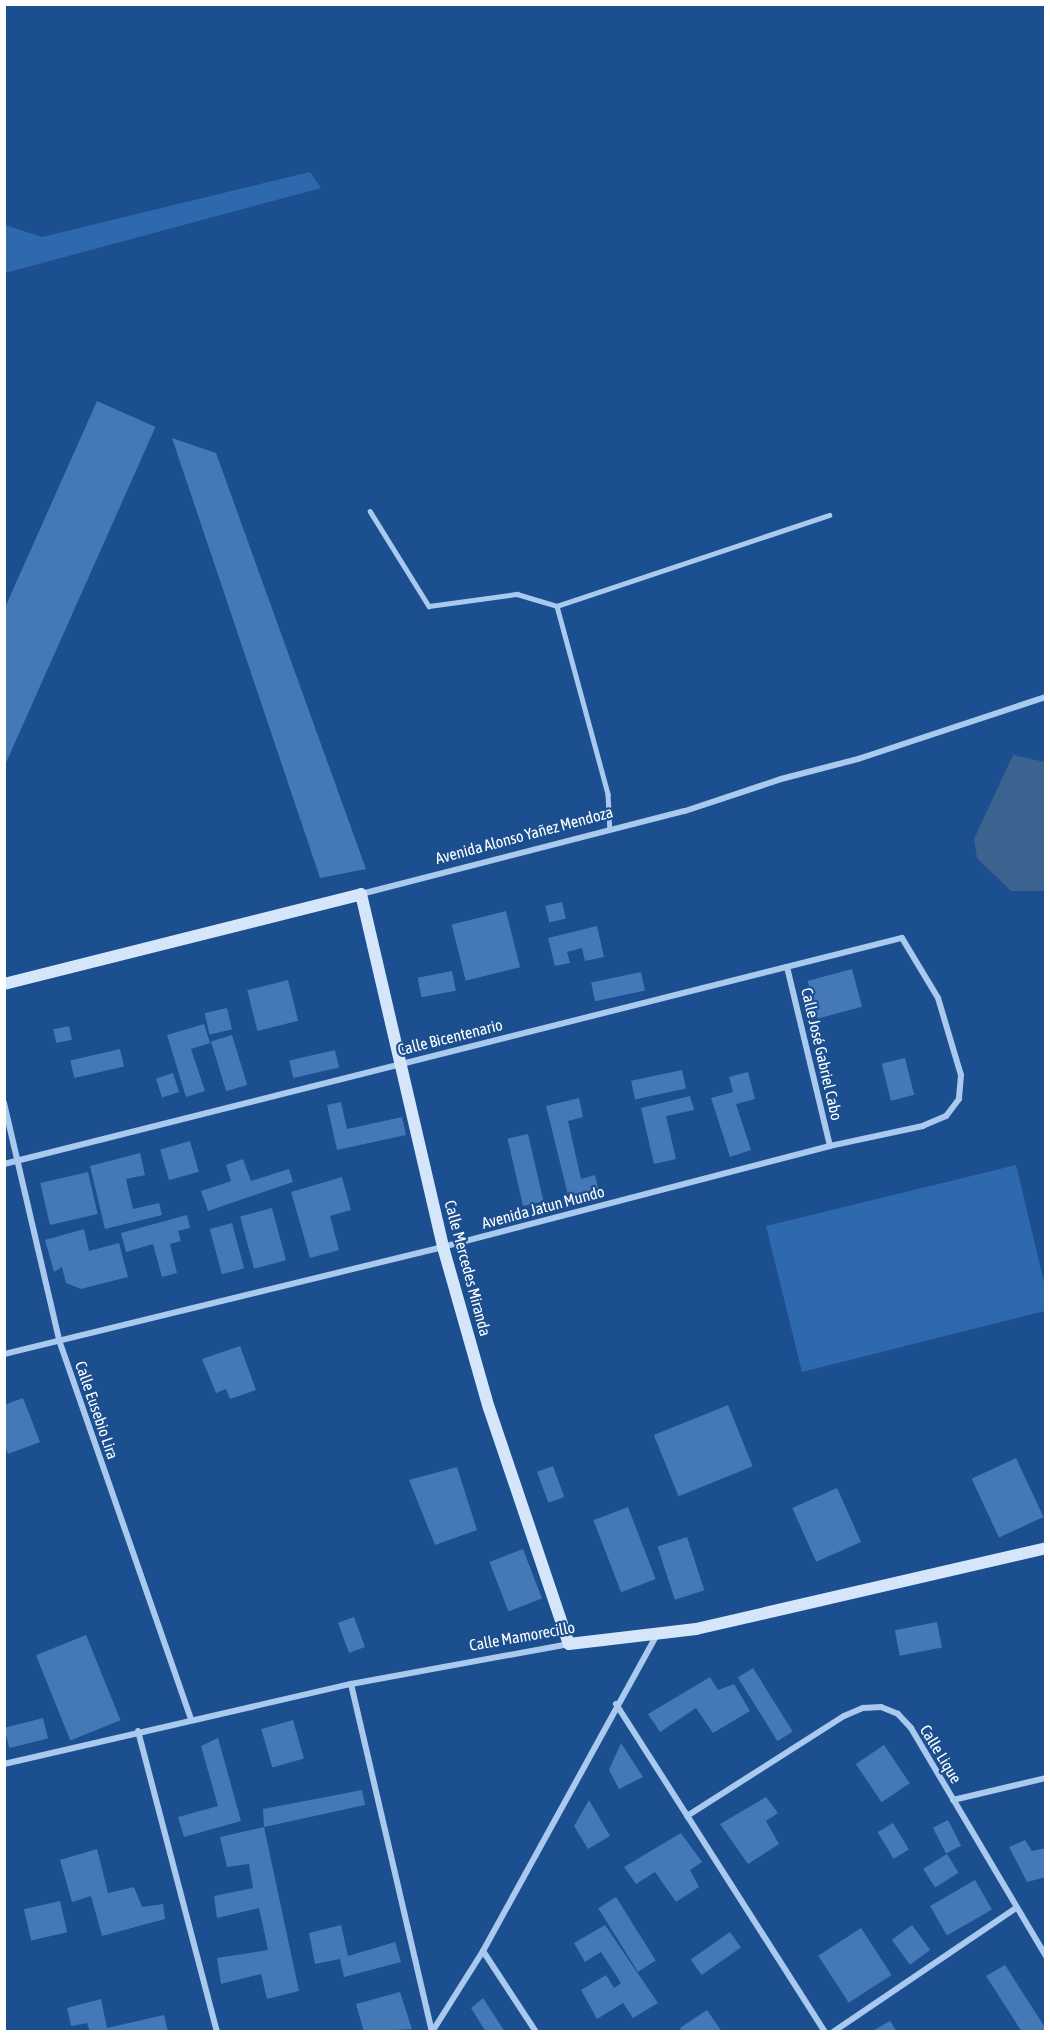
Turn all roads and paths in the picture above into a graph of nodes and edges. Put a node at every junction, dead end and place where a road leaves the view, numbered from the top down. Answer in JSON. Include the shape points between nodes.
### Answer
{"nodes":[{"id":1,"x":370,"y":511,"type":"dead end"},
{"id":2,"x":829,"y":515,"type":"dead end"},
{"id":3,"x":557,"y":606,"type":"junction"},
{"id":4,"x":1046,"y":697,"type":"edge"},
{"id":5,"x":610,"y":829,"type":"junction"},
{"id":6,"x":361,"y":894,"type":"junction"},
{"id":7,"x":787,"y":967,"type":"junction"},
{"id":8,"x":4,"y":984,"type":"edge"},
{"id":9,"x":400,"y":1063,"type":"junction"},
{"id":10,"x":4,"y":1103,"type":"edge"},
{"id":11,"x":946,"y":1116,"type":"joint"},
{"id":12,"x":830,"y":1146,"type":"junction"},
{"id":13,"x":18,"y":1161,"type":"junction"},
{"id":14,"x":4,"y":1164,"type":"edge"},
{"id":15,"x":443,"y":1247,"type":"junction"},
{"id":16,"x":59,"y":1340,"type":"junction"},
{"id":17,"x":4,"y":1354,"type":"edge"},
{"id":18,"x":1046,"y":1548,"type":"edge"},
{"id":19,"x":657,"y":1635,"type":"junction"},
{"id":20,"x":569,"y":1644,"type":"junction"},
{"id":21,"x":351,"y":1684,"type":"junction"},
{"id":22,"x":616,"y":1704,"type":"junction"},
{"id":23,"x":191,"y":1719,"type":"junction"},
{"id":24,"x":138,"y":1731,"type":"junction"},
{"id":25,"x":4,"y":1764,"type":"edge"},
{"id":26,"x":1046,"y":1778,"type":"edge"},
{"id":27,"x":953,"y":1800,"type":"junction"},
{"id":28,"x":687,"y":1816,"type":"junction"},
{"id":29,"x":1016,"y":1908,"type":"junction"},
{"id":30,"x":483,"y":1951,"type":"junction"},
{"id":31,"x":1046,"y":1956,"type":"edge"},
{"id":32,"x":217,"y":2031,"type":"edge"},
{"id":33,"x":432,"y":2031,"type":"edge"},
{"id":34,"x":536,"y":2031,"type":"edge"},
{"id":35,"x":825,"y":2031,"type":"edge"},
{"id":36,"x":833,"y":2031,"type":"edge"}],
"edges":[{"from":1,"to":3,"type":"lane","via":[[429,606],[517,594]]},
{"from":2,"to":3,"type":"lane"},
{"from":3,"to":5,"type":"lane","via":[[609,794]]},
{"from":4,"to":5,"type":"street","name":"Avenida Alonso Yañez Mendoza","via":[[858,759],[781,779],[685,811]]},
{"from":5,"to":6,"type":"street","name":"Avenida Alonso Yañez Mendoza"},
{"from":6,"to":8,"type":"street","name":"Avenida Alonso Yañez Mendoza"},
{"from":6,"to":9,"type":"street","name":"Calle Mercedes Miranda"},
{"from":7,"to":9,"type":"street","name":"Calle Bicentenario"},
{"from":7,"to":11,"type":"street","name":"Calle Bicentenario","via":[[902,938],[938,998],[955,1050],[961,1075],[959,1099]]},
{"from":7,"to":12,"type":"street","name":"Calle José Gabriel Cabo"},
{"from":9,"to":13,"type":"street","name":"Calle Bicentenario"},
{"from":9,"to":15,"type":"street","name":"Calle Mercedes Miranda"},
{"from":10,"to":13,"type":"street","name":"Calle Eusebio Lira"},
{"from":11,"to":12,"type":"street","name":"Avenida Jatun Mundo","via":[[923,1126]]},
{"from":12,"to":15,"type":"street","name":"Avenida Jatun Mundo"},
{"from":13,"to":14,"type":"street","name":"Calle Bicentenario"},
{"from":13,"to":16,"type":"street","name":"Calle Eusebio Lira"},
{"from":15,"to":16,"type":"street","name":"Avenida Jatun Mundo"},
{"from":15,"to":20,"type":"street","name":"Calle Mercedes Miranda","via":[[489,1408]]},
{"from":16,"to":17,"type":"street","name":"Avenida Jatun Mundo"},
{"from":16,"to":23,"type":"street","name":"Calle Eusebio Lira"},
{"from":18,"to":19,"type":"street","name":"Calle Mamorecillo"},
{"from":19,"to":20,"type":"street","name":"Calle Mamorecillo"},
{"from":19,"to":22,"type":"street"},
{"from":20,"to":21,"type":"street","name":"Calle Mamorecillo"},
{"from":21,"to":23,"type":"street","name":"Calle Mamorecillo"},
{"from":21,"to":33,"type":"street"},
{"from":22,"to":28,"type":"street"},
{"from":22,"to":30,"type":"street"},
{"from":23,"to":24,"type":"street","name":"Calle Mamorecillo"},
{"from":24,"to":25,"type":"street","name":"Calle Mamorecillo"},
{"from":24,"to":32,"type":"street"},
{"from":26,"to":27,"type":"street"},
{"from":27,"to":28,"type":"street","name":"Calle Lique","via":[[898,1714],[881,1707],[862,1708]]},
{"from":27,"to":29,"type":"street","name":"Calle Lique"},
{"from":28,"to":35,"type":"street"},
{"from":29,"to":31,"type":"street","name":"Calle Lique"},
{"from":29,"to":36,"type":"street"},
{"from":30,"to":33,"type":"street"},
{"from":30,"to":34,"type":"street"}]}
